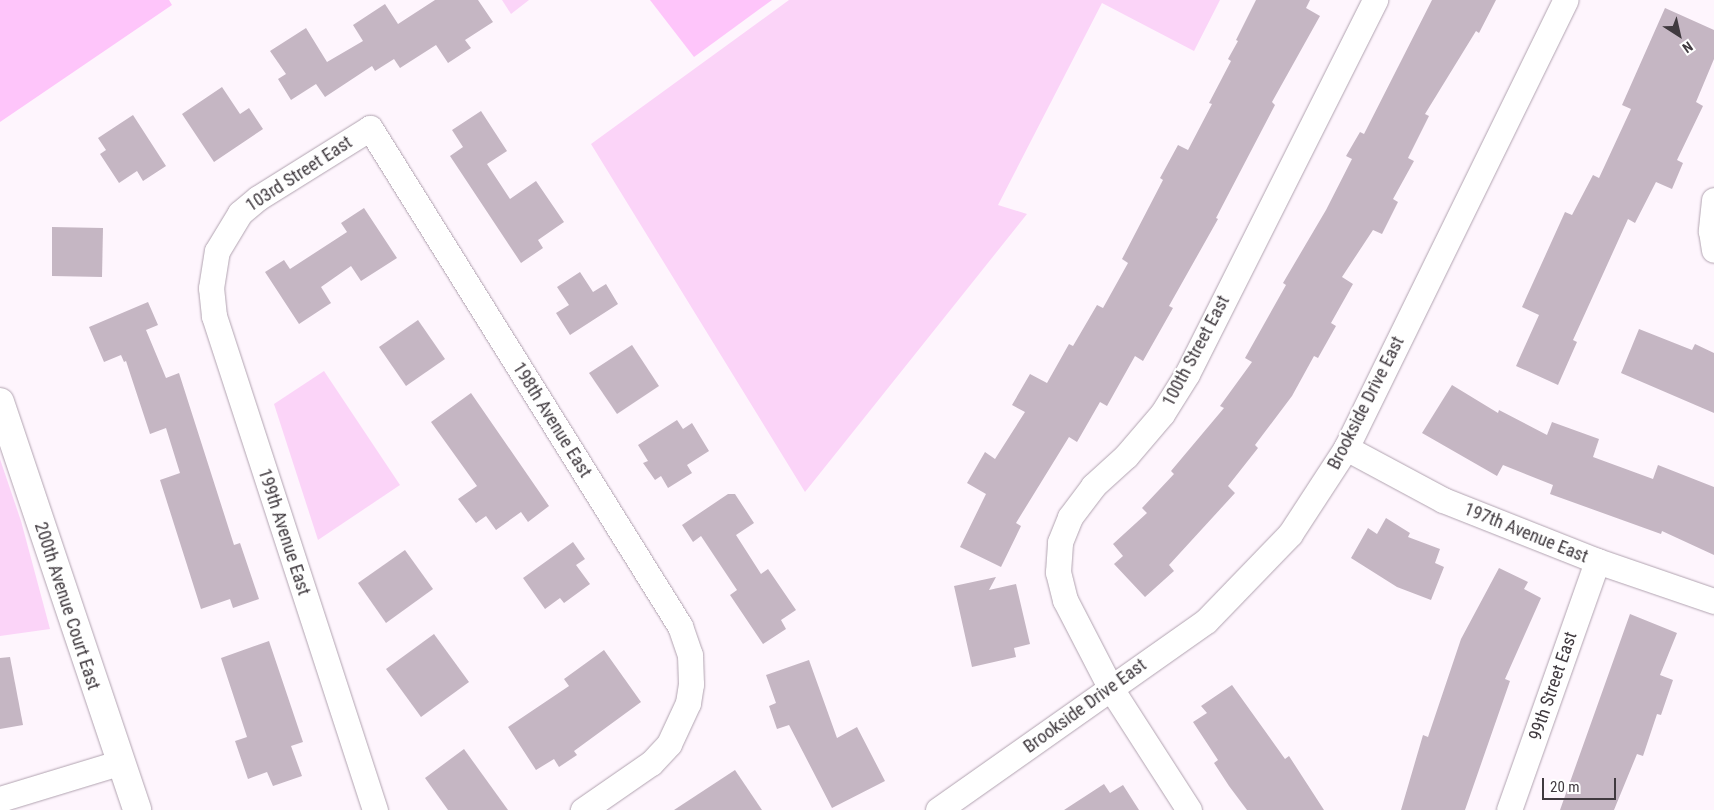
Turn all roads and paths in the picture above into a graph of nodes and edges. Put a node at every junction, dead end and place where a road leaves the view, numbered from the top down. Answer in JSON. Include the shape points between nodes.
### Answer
{"nodes":[{"id":1,"x":1375,"y":0,"type":"edge"},
{"id":2,"x":1565,"y":0,"type":"edge"},
{"id":3,"x":370,"y":128,"type":"joint"},
{"id":4,"x":1714,"y":200,"type":"edge"},
{"id":5,"x":1714,"y":250,"type":"edge"},
{"id":6,"x":217,"y":252,"type":"joint"},
{"id":7,"x":0,"y":402,"type":"edge"},
{"id":8,"x":1346,"y":448,"type":"junction"},
{"id":9,"x":1597,"y":561,"type":"junction"},
{"id":10,"x":1714,"y":601,"type":"edge"},
{"id":11,"x":1110,"y":687,"type":"junction"},
{"id":12,"x":122,"y":762,"type":"junction"},
{"id":13,"x":0,"y":799,"type":"edge"},
{"id":14,"x":137,"y":810,"type":"edge"},
{"id":15,"x":376,"y":810,"type":"edge"},
{"id":16,"x":583,"y":810,"type":"edge"},
{"id":17,"x":938,"y":810,"type":"edge"},
{"id":18,"x":1189,"y":810,"type":"edge"},
{"id":19,"x":1509,"y":810,"type":"edge"}],
"edges":[{"from":1,"to":11,"type":"street","name":"100th Street East","via":[[1187,374],[1162,414],[1126,456],[1093,486],[1066,525],[1060,542],[1058,572],[1064,600]]},
{"from":2,"to":8,"type":"street","name":"Brookside Drive East"},
{"from":3,"to":6,"type":"street","name":"103rd Street East","via":[[258,198],[240,214]]},
{"from":3,"to":16,"type":"street","name":"198th Avenue East","via":[[680,626],[690,654],[691,684],[681,724],[669,744],[651,762]]},
{"from":4,"to":5,"type":"street","via":[[1711,231]]},
{"from":6,"to":15,"type":"street","name":"199th Avenue East","via":[[211,288],[214,316]]},
{"from":7,"to":12,"type":"main road","name":"200th Avenue Court East","via":[[103,716]]},
{"from":8,"to":9,"type":"street","name":"197th Avenue East","via":[[1442,500]]},
{"from":8,"to":11,"type":"street","name":"Brookside Drive East","via":[[1290,534],[1254,575],[1206,621]]},
{"from":9,"to":10,"type":"street","name":"197th Avenue East"},
{"from":9,"to":19,"type":"street","name":"99th Street East"},
{"from":11,"to":17,"type":"street","name":"Brookside Drive East"},
{"from":11,"to":18,"type":"street","name":"100th Street East"},
{"from":12,"to":13,"type":"street"},
{"from":12,"to":14,"type":"main road","name":"200th Avenue Court East"}]}
